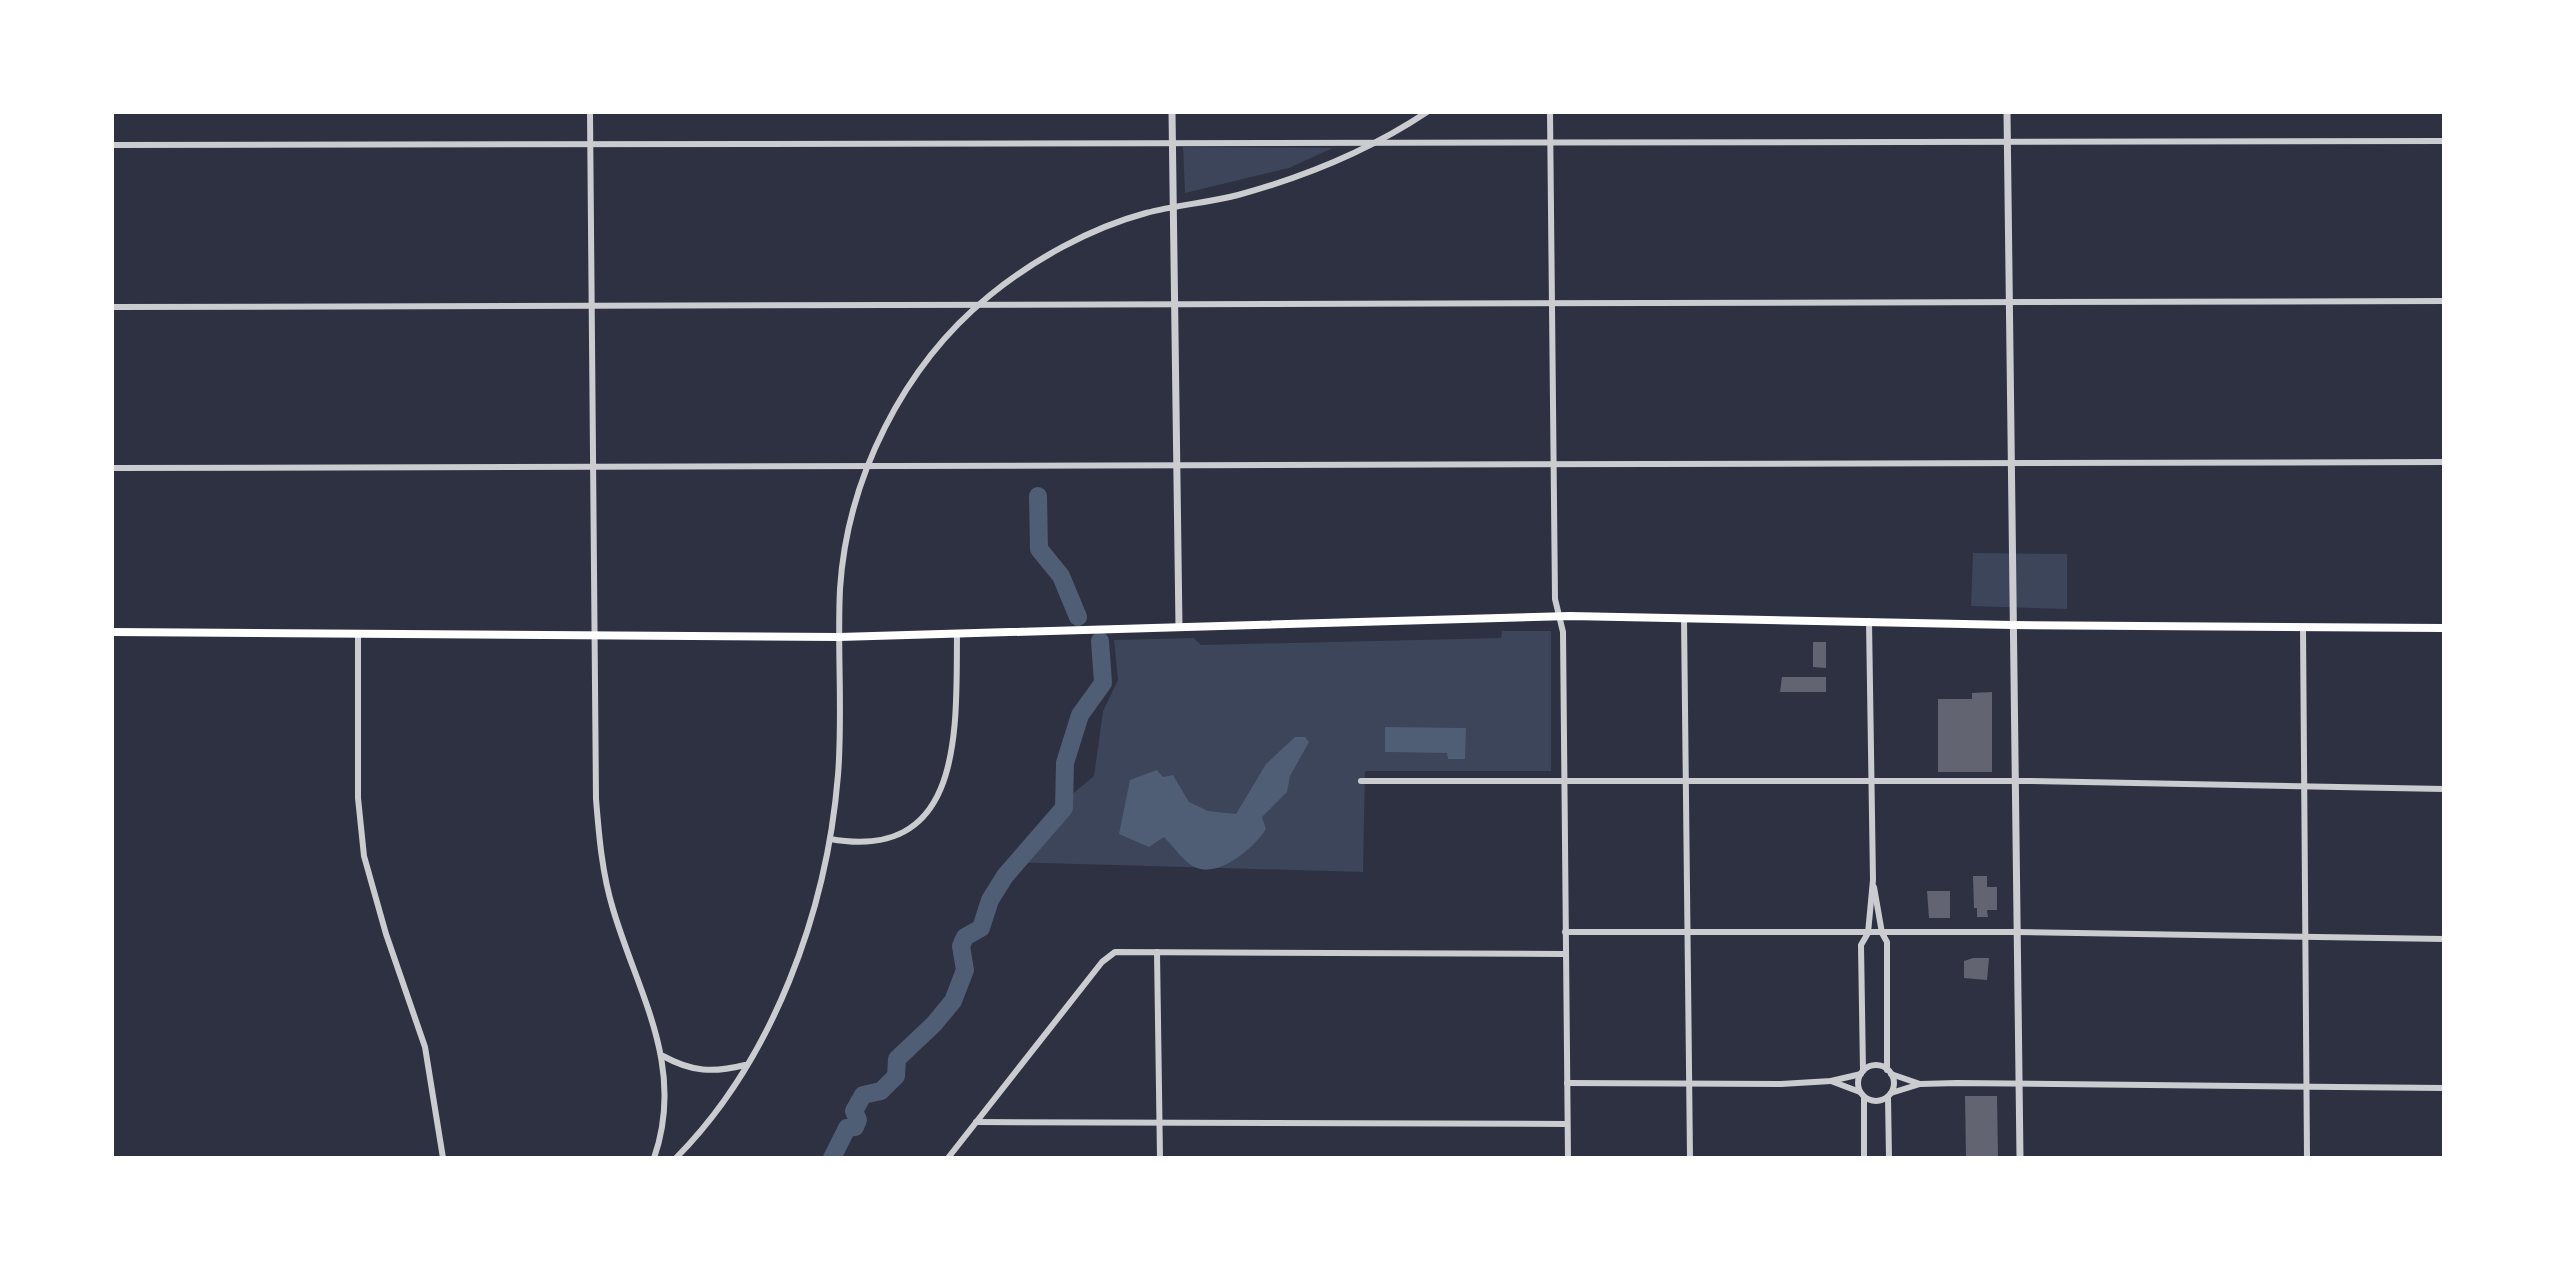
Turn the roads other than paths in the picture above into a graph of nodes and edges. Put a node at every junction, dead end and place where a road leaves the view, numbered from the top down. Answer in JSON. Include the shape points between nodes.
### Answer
{"nodes":[{"id":1,"x":590,"y":112,"type":"edge"},
{"id":2,"x":1172,"y":112,"type":"edge"},
{"id":3,"x":1427,"y":112,"type":"edge"},
{"id":4,"x":1550,"y":112,"type":"edge"},
{"id":5,"x":2007,"y":112,"type":"edge"},
{"id":6,"x":1172,"y":141,"type":"junction"},
{"id":7,"x":2007,"y":141,"type":"junction"},
{"id":8,"x":2444,"y":141,"type":"edge"},
{"id":9,"x":1373,"y":143,"type":"junction"},
{"id":10,"x":1550,"y":143,"type":"junction"},
{"id":11,"x":112,"y":145,"type":"edge"},
{"id":12,"x":590,"y":146,"type":"junction"},
{"id":13,"x":1173,"y":209,"type":"junction"},
{"id":14,"x":2444,"y":301,"type":"edge"},
{"id":15,"x":2009,"y":303,"type":"junction"},
{"id":16,"x":979,"y":304,"type":"junction"},
{"id":17,"x":1175,"y":304,"type":"junction"},
{"id":18,"x":1552,"y":304,"type":"junction"},
{"id":19,"x":593,"y":306,"type":"junction"},
{"id":20,"x":112,"y":307,"type":"edge"},
{"id":21,"x":2444,"y":462,"type":"edge"},
{"id":22,"x":2011,"y":465,"type":"junction"},
{"id":23,"x":1177,"y":466,"type":"junction"},
{"id":24,"x":1553,"y":466,"type":"junction"},
{"id":25,"x":868,"y":467,"type":"junction"},
{"id":26,"x":112,"y":468,"type":"edge"},
{"id":27,"x":595,"y":468,"type":"junction"},
{"id":28,"x":1559,"y":616,"type":"junction"},
{"id":29,"x":1684,"y":618,"type":"junction"},
{"id":30,"x":1869,"y":621,"type":"junction"},
{"id":31,"x":2013,"y":625,"type":"junction"},
{"id":32,"x":1179,"y":627,"type":"junction"},
{"id":33,"x":2303,"y":627,"type":"junction"},
{"id":34,"x":2444,"y":628,"type":"edge"},
{"id":35,"x":112,"y":632,"type":"edge"},
{"id":36,"x":358,"y":634,"type":"junction"},
{"id":37,"x":597,"y":634,"type":"junction"},
{"id":38,"x":957,"y":634,"type":"junction"},
{"id":39,"x":839,"y":637,"type":"junction"},
{"id":40,"x":1686,"y":780,"type":"junction"},
{"id":41,"x":1872,"y":780,"type":"junction"},
{"id":42,"x":1361,"y":781,"type":"dead end"},
{"id":43,"x":1564,"y":781,"type":"junction"},
{"id":44,"x":2015,"y":781,"type":"junction"},
{"id":45,"x":2303,"y":787,"type":"junction"},
{"id":46,"x":2444,"y":789,"type":"edge"},
{"id":47,"x":830,"y":839,"type":"junction"},
{"id":48,"x":1873,"y":880,"type":"junction"},
{"id":49,"x":1565,"y":932,"type":"junction"},
{"id":50,"x":1688,"y":932,"type":"junction"},
{"id":51,"x":2017,"y":932,"type":"junction"},
{"id":52,"x":1868,"y":933,"type":"junction"},
{"id":53,"x":1882,"y":933,"type":"junction"},
{"id":54,"x":2305,"y":936,"type":"junction"},
{"id":55,"x":2444,"y":939,"type":"edge"},
{"id":56,"x":1157,"y":952,"type":"junction"},
{"id":57,"x":1565,"y":954,"type":"junction"},
{"id":58,"x":663,"y":1056,"type":"junction"},
{"id":59,"x":745,"y":1065,"type":"junction"},
{"id":60,"x":1862,"y":1072,"type":"junction"},
{"id":61,"x":1889,"y":1072,"type":"junction"},
{"id":62,"x":1831,"y":1081,"type":"junction"},
{"id":63,"x":1567,"y":1083,"type":"junction"},
{"id":64,"x":1689,"y":1083,"type":"junction"},
{"id":65,"x":2019,"y":1083,"type":"junction"},
{"id":66,"x":1920,"y":1084,"type":"junction"},
{"id":67,"x":2306,"y":1087,"type":"junction"},
{"id":68,"x":2444,"y":1088,"type":"edge"},
{"id":69,"x":1862,"y":1095,"type":"junction"},
{"id":70,"x":1890,"y":1095,"type":"junction"},
{"id":71,"x":976,"y":1122,"type":"junction"},
{"id":72,"x":1159,"y":1123,"type":"junction"},
{"id":73,"x":1567,"y":1124,"type":"junction"},
{"id":74,"x":443,"y":1158,"type":"edge"},
{"id":75,"x":654,"y":1158,"type":"edge"},
{"id":76,"x":676,"y":1158,"type":"edge"},
{"id":77,"x":948,"y":1158,"type":"edge"},
{"id":78,"x":1160,"y":1158,"type":"edge"},
{"id":79,"x":1568,"y":1158,"type":"edge"},
{"id":80,"x":1690,"y":1158,"type":"edge"},
{"id":81,"x":1864,"y":1158,"type":"edge"},
{"id":82,"x":1889,"y":1158,"type":"edge"},
{"id":83,"x":2020,"y":1158,"type":"edge"},
{"id":84,"x":2307,"y":1158,"type":"edge"}],
"edges":[{"from":1,"to":12,"type":"street"},
{"from":2,"to":6,"type":"street"},
{"from":3,"to":9,"type":"street"},
{"from":4,"to":10,"type":"street"},
{"from":5,"to":7,"type":"street"},
{"from":6,"to":9,"type":"street"},
{"from":6,"to":12,"type":"street"},
{"from":6,"to":13,"type":"street"},
{"from":7,"to":8,"type":"street"},
{"from":7,"to":10,"type":"street"},
{"from":7,"to":15,"type":"street"},
{"from":9,"to":10,"type":"street"},
{"from":9,"to":13,"type":"street","via":[[1266,187]]},
{"from":10,"to":18,"type":"street"},
{"from":11,"to":12,"type":"street"},
{"from":12,"to":19,"type":"street"},
{"from":13,"to":16,"type":"street","via":[[1121,221],[1075,242]]},
{"from":13,"to":17,"type":"street"},
{"from":14,"to":15,"type":"street"},
{"from":15,"to":18,"type":"street"},
{"from":15,"to":22,"type":"street"},
{"from":16,"to":17,"type":"street"},
{"from":16,"to":19,"type":"street"},
{"from":16,"to":25,"type":"street","via":[[909,386]]},
{"from":17,"to":18,"type":"street"},
{"from":17,"to":23,"type":"street"},
{"from":18,"to":24,"type":"street"},
{"from":19,"to":20,"type":"street"},
{"from":19,"to":27,"type":"street"},
{"from":21,"to":22,"type":"street"},
{"from":22,"to":24,"type":"street"},
{"from":22,"to":31,"type":"street"},
{"from":23,"to":24,"type":"street"},
{"from":23,"to":25,"type":"street"},
{"from":23,"to":32,"type":"street"},
{"from":24,"to":28,"type":"street"},
{"from":25,"to":27,"type":"street"},
{"from":25,"to":39,"type":"street","via":[[844,547]]},
{"from":26,"to":27,"type":"street"},
{"from":27,"to":37,"type":"street"},
{"from":28,"to":29,"type":"main road"},
{"from":28,"to":32,"type":"main road"},
{"from":28,"to":43,"type":"street"},
{"from":29,"to":30,"type":"main road"},
{"from":29,"to":40,"type":"street"},
{"from":30,"to":31,"type":"main road"},
{"from":30,"to":41,"type":"street"},
{"from":31,"to":33,"type":"main road"},
{"from":31,"to":44,"type":"street"},
{"from":32,"to":38,"type":"main road"},
{"from":33,"to":34,"type":"main road"},
{"from":33,"to":45,"type":"street"},
{"from":35,"to":36,"type":"main road"},
{"from":36,"to":37,"type":"main road"},
{"from":36,"to":74,"type":"street","via":[[358,798],[364,856],[425,1047]]},
{"from":37,"to":39,"type":"main road"},
{"from":37,"to":58,"type":"street","via":[[596,799],[604,871]]},
{"from":38,"to":39,"type":"main road"},
{"from":38,"to":47,"type":"street","via":[[952,733],[944,782],[932,809],[914,828],[888,841],[855,844]]},
{"from":39,"to":47,"type":"street","via":[[840,747]]},
{"from":40,"to":41,"type":"street"},
{"from":40,"to":43,"type":"street"},
{"from":40,"to":50,"type":"street"},
{"from":41,"to":44,"type":"street"},
{"from":41,"to":48,"type":"street"},
{"from":42,"to":43,"type":"street"},
{"from":43,"to":49,"type":"street"},
{"from":44,"to":45,"type":"street"},
{"from":44,"to":51,"type":"street"},
{"from":45,"to":46,"type":"street"},
{"from":45,"to":54,"type":"street"},
{"from":47,"to":59,"type":"street","via":[[796,964]]},
{"from":48,"to":52,"type":"street"},
{"from":48,"to":53,"type":"street"},
{"from":49,"to":50,"type":"street"},
{"from":49,"to":57,"type":"street"},
{"from":50,"to":52,"type":"street"},
{"from":50,"to":64,"type":"street"},
{"from":51,"to":53,"type":"street"},
{"from":51,"to":54,"type":"street"},
{"from":51,"to":65,"type":"street"},
{"from":52,"to":53,"type":"street"},
{"from":52,"to":60,"type":"street","via":[[1861,945]]},
{"from":53,"to":61,"type":"street","via":[[1887,942]]},
{"from":54,"to":55,"type":"street"},
{"from":54,"to":67,"type":"street"},
{"from":56,"to":57,"type":"street"},
{"from":56,"to":71,"type":"street","via":[[1109,955]]},
{"from":56,"to":72,"type":"street"},
{"from":57,"to":63,"type":"street"},
{"from":58,"to":59,"type":"street","via":[[701,1071]]},
{"from":58,"to":75,"type":"street","via":[[666,1106]]},
{"from":59,"to":76,"type":"street"},
{"from":60,"to":61,"type":"street","via":[[1875,1066]]},
{"from":60,"to":62,"type":"street"},
{"from":60,"to":69,"type":"street"},
{"from":61,"to":66,"type":"street"},
{"from":61,"to":70,"type":"street","via":[[1894,1083]]},
{"from":62,"to":64,"type":"street"},
{"from":62,"to":69,"type":"street"},
{"from":63,"to":64,"type":"street"},
{"from":63,"to":73,"type":"street"},
{"from":64,"to":80,"type":"street"},
{"from":65,"to":66,"type":"street"},
{"from":65,"to":67,"type":"street"},
{"from":65,"to":83,"type":"street"},
{"from":66,"to":70,"type":"street"},
{"from":67,"to":68,"type":"street"},
{"from":67,"to":84,"type":"street"},
{"from":69,"to":70,"type":"street","via":[[1876,1101]]},
{"from":69,"to":81,"type":"street"},
{"from":70,"to":82,"type":"street"},
{"from":71,"to":72,"type":"street"},
{"from":71,"to":77,"type":"street"},
{"from":72,"to":73,"type":"street"},
{"from":72,"to":78,"type":"street"},
{"from":73,"to":79,"type":"street"}]}
